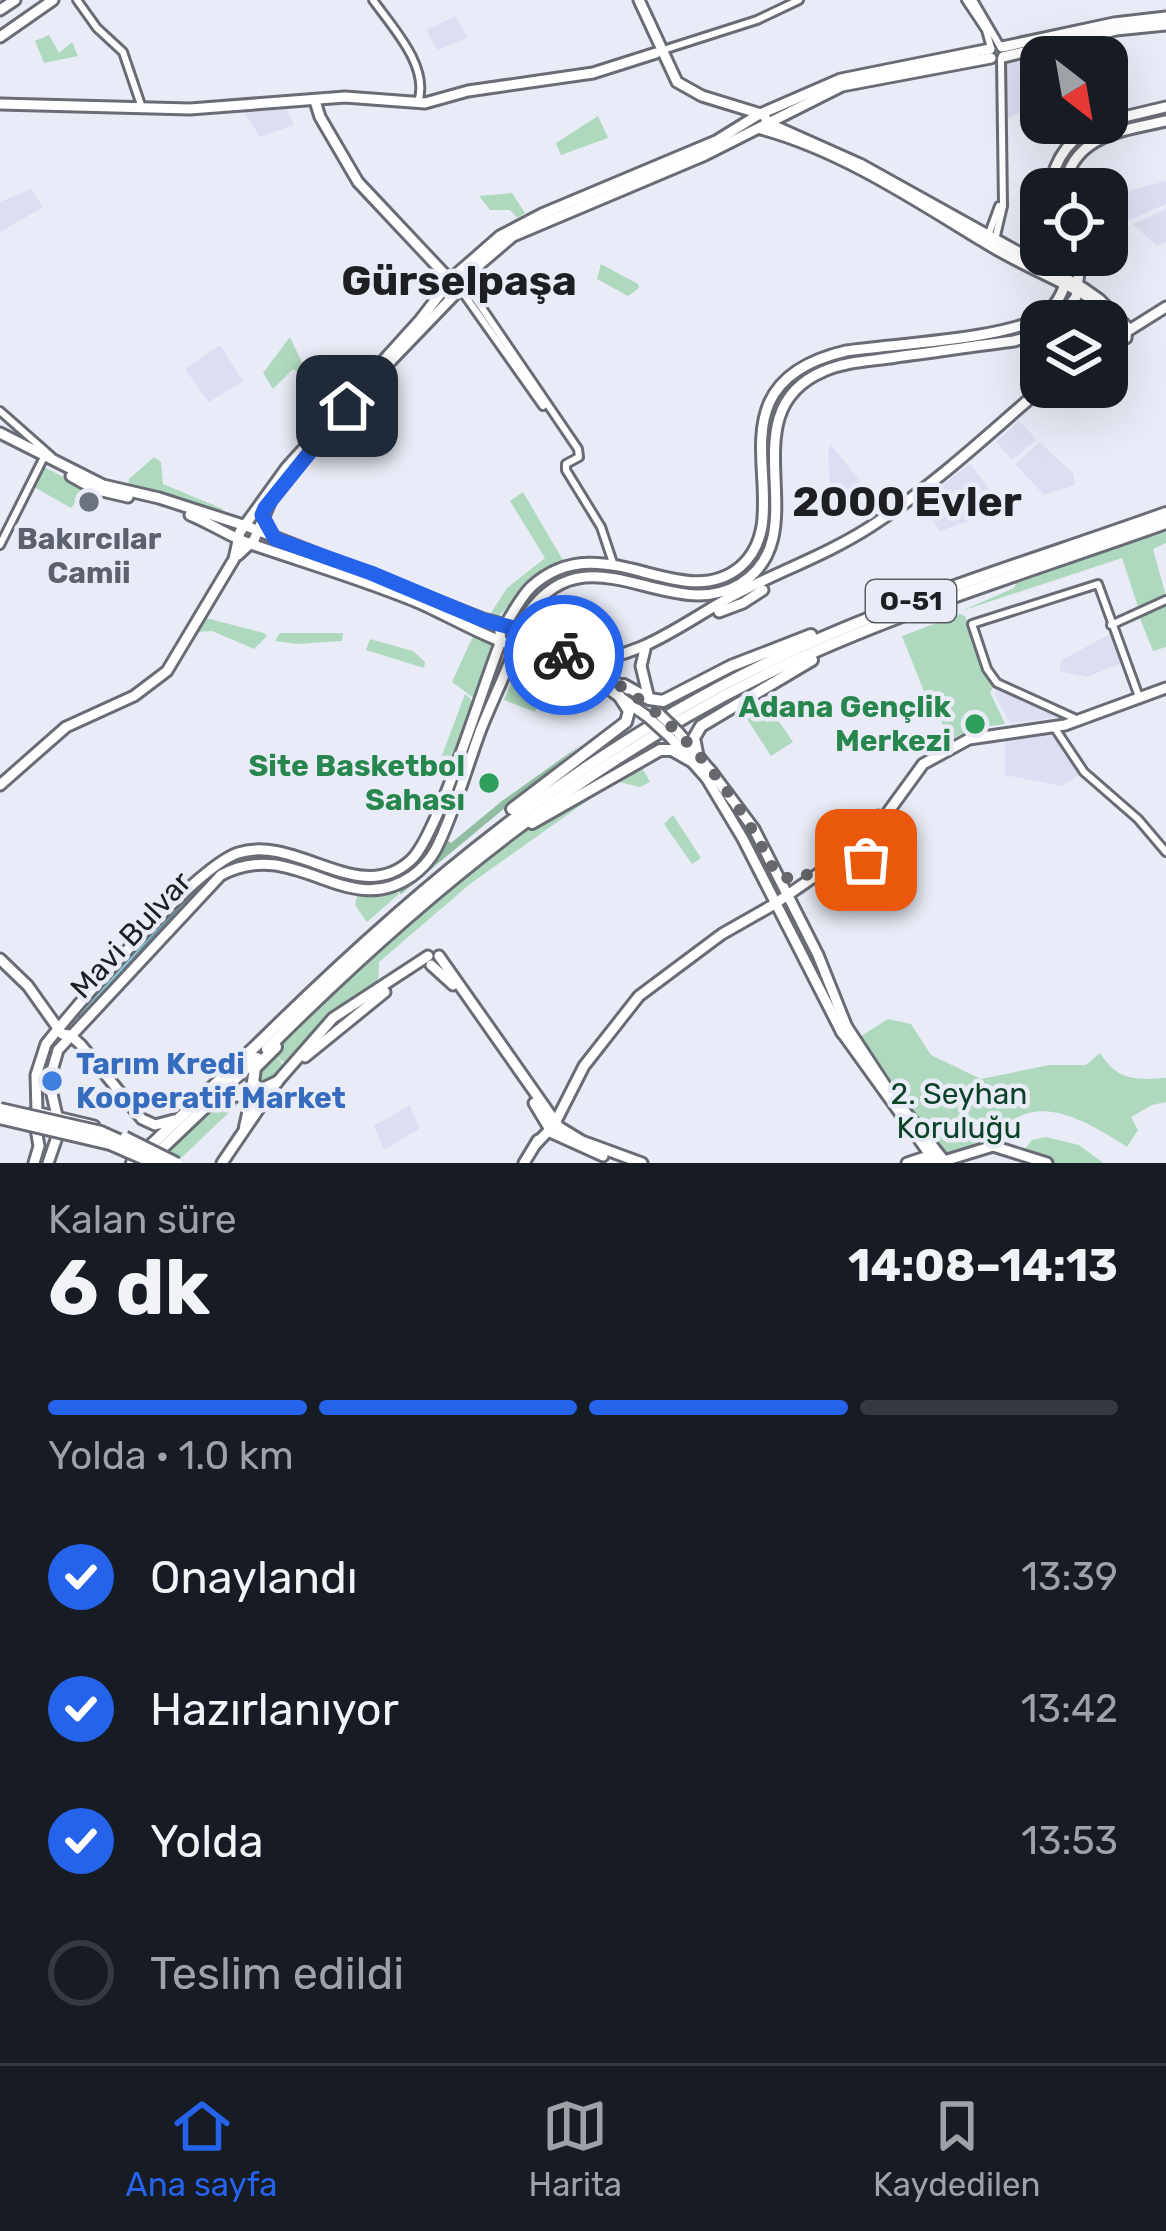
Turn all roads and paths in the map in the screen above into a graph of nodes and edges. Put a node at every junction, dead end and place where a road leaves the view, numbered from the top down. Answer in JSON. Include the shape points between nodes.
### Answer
{"nodes":[{"id":1,"x":15,"y":0,"type":"edge"},
{"id":2,"x":53,"y":0,"type":"edge"},
{"id":3,"x":77,"y":0,"type":"edge"},
{"id":4,"x":373,"y":0,"type":"edge"},
{"id":5,"x":637,"y":0,"type":"edge"},
{"id":6,"x":799,"y":0,"type":"edge"},
{"id":7,"x":969,"y":0,"type":"edge"},
{"id":8,"x":0,"y":10,"type":"edge"},
{"id":9,"x":1162,"y":21,"type":"edge"},
{"id":10,"x":992,"y":28,"type":"junction"},
{"id":11,"x":0,"y":37,"type":"edge"},
{"id":12,"x":1017,"y":44,"type":"junction"},
{"id":13,"x":658,"y":52,"type":"junction"},
{"id":14,"x":996,"y":53,"type":"junction"},
{"id":15,"x":418,"y":102,"type":"junction"},
{"id":16,"x":0,"y":104,"type":"edge"},
{"id":17,"x":141,"y":105,"type":"junction"},
{"id":18,"x":316,"y":105,"type":"junction"},
{"id":19,"x":1166,"y":107,"type":"edge"},
{"id":20,"x":732,"y":111,"type":"junction"},
{"id":21,"x":1128,"y":116,"type":"edge"},
{"id":22,"x":1166,"y":121,"type":"edge"},
{"id":23,"x":761,"y":122,"type":"junction"},
{"id":24,"x":734,"y":131,"type":"junction"},
{"id":25,"x":1070,"y":168,"type":"edge"},
{"id":26,"x":990,"y":242,"type":"junction"},
{"id":27,"x":1066,"y":276,"type":"edge"},
{"id":28,"x":1080,"y":276,"type":"edge"},
{"id":29,"x":458,"y":282,"type":"junction"},
{"id":30,"x":1065,"y":283,"type":"junction"},
{"id":31,"x":1078,"y":289,"type":"junction"},
{"id":32,"x":1071,"y":300,"type":"edge"},
{"id":33,"x":1093,"y":300,"type":"edge"},
{"id":34,"x":1166,"y":304,"type":"edge"},
{"id":35,"x":1128,"y":327,"type":"edge"},
{"id":36,"x":1020,"y":339,"type":"edge"},
{"id":37,"x":1020,"y":408,"type":"edge"},
{"id":38,"x":1023,"y":408,"type":"edge"},
{"id":39,"x":0,"y":411,"type":"edge"},
{"id":40,"x":0,"y":436,"type":"edge"},
{"id":41,"x":42,"y":461,"type":"junction"},
{"id":42,"x":58,"y":463,"type":"junction"},
{"id":43,"x":1166,"y":513,"type":"edge"},
{"id":44,"x":262,"y":515,"type":"junction"},
{"id":45,"x":1166,"y":525,"type":"edge"},
{"id":46,"x":247,"y":535,"type":"junction"},
{"id":47,"x":275,"y":539,"type":"junction"},
{"id":48,"x":0,"y":545,"type":"edge"},
{"id":49,"x":765,"y":560,"type":"junction"},
{"id":50,"x":613,"y":563,"type":"junction"},
{"id":51,"x":1016,"y":569,"type":"junction"},
{"id":52,"x":754,"y":574,"type":"junction"},
{"id":53,"x":777,"y":577,"type":"junction"},
{"id":54,"x":719,"y":593,"type":"junction"},
{"id":55,"x":748,"y":594,"type":"junction"},
{"id":56,"x":692,"y":596,"type":"junction"},
{"id":57,"x":1166,"y":599,"type":"edge"},
{"id":58,"x":734,"y":602,"type":"junction"},
{"id":59,"x":518,"y":603,"type":"junction"},
{"id":60,"x":529,"y":611,"type":"junction"},
{"id":61,"x":698,"y":617,"type":"junction"},
{"id":62,"x":1112,"y":625,"type":"junction"},
{"id":63,"x":505,"y":627,"type":"junction"},
{"id":64,"x":519,"y":633,"type":"junction"},
{"id":65,"x":501,"y":641,"type":"junction"},
{"id":66,"x":514,"y":645,"type":"junction"},
{"id":67,"x":534,"y":647,"type":"junction"},
{"id":68,"x":645,"y":649,"type":"junction"},
{"id":69,"x":571,"y":658,"type":"junction"},
{"id":70,"x":605,"y":659,"type":"junction"},
{"id":71,"x":618,"y":662,"type":"junction"},
{"id":72,"x":492,"y":663,"type":"junction"},
{"id":73,"x":505,"y":668,"type":"junction"},
{"id":74,"x":1166,"y":686,"type":"edge"},
{"id":75,"x":620,"y":687,"type":"junction"},
{"id":76,"x":1138,"y":694,"type":"junction"},
{"id":77,"x":651,"y":709,"type":"junction"},
{"id":78,"x":1064,"y":723,"type":"junction"},
{"id":79,"x":695,"y":758,"type":"junction"},
{"id":80,"x":0,"y":785,"type":"edge"},
{"id":81,"x":855,"y":847,"type":"junction"},
{"id":82,"x":1166,"y":852,"type":"edge"},
{"id":83,"x":478,"y":856,"type":"junction"},
{"id":84,"x":770,"y":877,"type":"junction"},
{"id":85,"x":434,"y":878,"type":"junction"},
{"id":86,"x":803,"y":881,"type":"junction"},
{"id":87,"x":785,"y":893,"type":"junction"},
{"id":88,"x":775,"y":901,"type":"junction"},
{"id":89,"x":761,"y":910,"type":"junction"},
{"id":90,"x":791,"y":918,"type":"junction"},
{"id":91,"x":382,"y":938,"type":"junction"},
{"id":92,"x":0,"y":959,"type":"edge"},
{"id":93,"x":75,"y":1011,"type":"junction"},
{"id":94,"x":81,"y":1024,"type":"junction"},
{"id":95,"x":60,"y":1026,"type":"junction"},
{"id":96,"x":845,"y":1031,"type":"junction"},
{"id":97,"x":263,"y":1046,"type":"junction"},
{"id":98,"x":294,"y":1065,"type":"junction"},
{"id":99,"x":277,"y":1082,"type":"junction"},
{"id":100,"x":36,"y":1096,"type":"junction"},
{"id":101,"x":197,"y":1103,"type":"junction"},
{"id":102,"x":20,"y":1109,"type":"junction"},
{"id":103,"x":37,"y":1112,"type":"junction"},
{"id":104,"x":0,"y":1114,"type":"edge"},
{"id":105,"x":57,"y":1115,"type":"junction"},
{"id":106,"x":550,"y":1123,"type":"junction"},
{"id":107,"x":244,"y":1127,"type":"junction"},
{"id":108,"x":36,"y":1129,"type":"junction"},
{"id":109,"x":58,"y":1134,"type":"junction"},
{"id":110,"x":39,"y":1146,"type":"junction"},
{"id":111,"x":164,"y":1147,"type":"junction"},
{"id":112,"x":52,"y":1149,"type":"junction"},
{"id":113,"x":930,"y":1160,"type":"edge"},
{"id":114,"x":224,"y":1162,"type":"edge"},
{"id":115,"x":34,"y":1163,"type":"edge"},
{"id":116,"x":48,"y":1163,"type":"edge"},
{"id":117,"x":132,"y":1163,"type":"edge"},
{"id":118,"x":148,"y":1163,"type":"edge"},
{"id":119,"x":174,"y":1163,"type":"edge"},
{"id":120,"x":524,"y":1163,"type":"edge"},
{"id":121,"x":625,"y":1163,"type":"edge"},
{"id":122,"x":643,"y":1163,"type":"edge"},
{"id":123,"x":1046,"y":1163,"type":"edge"}],
"edges":[{"from":1,"to":8,"type":"main road"},
{"from":2,"to":11,"type":"main road"},
{"from":3,"to":17,"type":"street","via":[[123,52]]},
{"from":4,"to":15,"type":"street","via":[[420,74]]},
{"from":5,"to":13,"type":"main road"},
{"from":6,"to":13,"type":"street"},
{"from":7,"to":10,"type":"street"},
{"from":7,"to":14,"type":"street"},
{"from":9,"to":12,"type":"main road"},
{"from":9,"to":14,"type":"main road"},
{"from":10,"to":12,"type":"street"},
{"from":10,"to":14,"type":"street"},
{"from":12,"to":14,"type":"main road"},
{"from":13,"to":15,"type":"main road","via":[[593,73]]},
{"from":13,"to":20,"type":"main road","via":[[681,92]]},
{"from":13,"to":23,"type":"main road","via":[[683,88]]},
{"from":14,"to":23,"type":"main road","via":[[852,83]]},
{"from":14,"to":26,"type":"street","via":[[999,205]]},
{"from":15,"to":18,"type":"main road","via":[[363,97]]},
{"from":16,"to":17,"type":"main road"},
{"from":17,"to":18,"type":"main road"},
{"from":18,"to":29,"type":"main road","via":[[358,182]]},
{"from":19,"to":21,"type":"main road"},
{"from":20,"to":23,"type":"main road"},
{"from":20,"to":24,"type":"main road"},
{"from":22,"to":25,"type":"main road","via":[[1108,134]]},
{"from":23,"to":24,"type":"main road"},
{"from":23,"to":26,"type":"main road"},
{"from":23,"to":29,"type":"main road","via":[[525,230]]},
{"from":24,"to":29,"type":"main road","via":[[510,229]]},
{"from":26,"to":30,"type":"main road"},
{"from":27,"to":30,"type":"main road"},
{"from":28,"to":31,"type":"main road"},
{"from":29,"to":44,"type":"main road","via":[[334,419]]},
{"from":29,"to":46,"type":"main road","via":[[313,434]]},
{"from":29,"to":50,"type":"street","via":[[579,454],[566,470]]},
{"from":30,"to":31,"type":"main road"},
{"from":30,"to":50,"type":"main road","via":[[1050,310],[1026,324],[846,351],[788,379],[761,429],[758,542],[729,574],[689,581]]},
{"from":31,"to":32,"type":"main road"},
{"from":31,"to":33,"type":"main road"},
{"from":34,"to":35,"type":"main road"},
{"from":36,"to":49,"type":"main road","via":[[842,365],[799,387],[776,428],[776,533]]},
{"from":37,"to":53,"type":"main road","via":[[888,515]]},
{"from":38,"to":55,"type":"main road","via":[[883,524]]},
{"from":39,"to":42,"type":"street"},
{"from":40,"to":41,"type":"main road"},
{"from":40,"to":42,"type":"main road"},
{"from":41,"to":46,"type":"main road","via":[[94,489]]},
{"from":41,"to":48,"type":"street"},
{"from":42,"to":46,"type":"main road"},
{"from":43,"to":51,"type":"highway","number":"O-51"},
{"from":44,"to":46,"type":"main road"},
{"from":44,"to":47,"type":"main road"},
{"from":45,"to":51,"type":"highway","number":"O-51"},
{"from":46,"to":47,"type":"main road"},
{"from":46,"to":65,"type":"main road"},
{"from":46,"to":80,"type":"main road","via":[[167,671],[66,727]]},
{"from":47,"to":63,"type":"main road"},
{"from":49,"to":52,"type":"main road"},
{"from":49,"to":53,"type":"main road"},
{"from":50,"to":59,"type":"main road","via":[[564,568]]},
{"from":51,"to":77,"type":"highway","via":[[930,589],[731,666]]},
{"from":51,"to":79,"type":"highway","via":[[809,662],[701,726]]},
{"from":51,"to":83,"type":"highway","number":"O-51","via":[[739,688],[605,765]]},
{"from":51,"to":85,"type":"highway","number":"O-51","via":[[818,639],[676,710],[553,788]]},
{"from":52,"to":54,"type":"main road"},
{"from":52,"to":55,"type":"main road"},
{"from":53,"to":55,"type":"main road"},
{"from":54,"to":56,"type":"main road"},
{"from":54,"to":58,"type":"main road"},
{"from":55,"to":58,"type":"main road"},
{"from":56,"to":60,"type":"main road","via":[[594,575],[558,586]]},
{"from":56,"to":61,"type":"main road","via":[[702,604]]},
{"from":57,"to":62,"type":"street"},
{"from":58,"to":61,"type":"main road"},
{"from":58,"to":68,"type":"main road"},
{"from":59,"to":60,"type":"main road","via":[[514,620]]},
{"from":59,"to":63,"type":"main road"},
{"from":60,"to":64,"type":"main road"},
{"from":61,"to":70,"type":"main road"},
{"from":62,"to":76,"type":"street"},
{"from":62,"to":78,"type":"street","via":[[1098,584],[973,624],[998,682]]},
{"from":63,"to":64,"type":"main road"},
{"from":63,"to":65,"type":"main road"},
{"from":64,"to":66,"type":"main road"},
{"from":64,"to":67,"type":"main road"},
{"from":65,"to":66,"type":"main road"},
{"from":65,"to":72,"type":"main road","name":"Mavi Bulvar"},
{"from":66,"to":67,"type":"main road"},
{"from":66,"to":73,"type":"main road","name":"Mavi Bulvar"},
{"from":67,"to":69,"type":"main road"},
{"from":67,"to":75,"type":"main road"},
{"from":68,"to":71,"type":"main road"},
{"from":68,"to":77,"type":"main road"},
{"from":69,"to":70,"type":"main road"},
{"from":69,"to":75,"type":"main road"},
{"from":70,"to":71,"type":"main road","via":[[607,668]]},
{"from":71,"to":75,"type":"main road"},
{"from":72,"to":73,"type":"main road","via":[[504,651]]},
{"from":72,"to":93,"type":"main road","name":"Mavi Bulvar","via":[[425,841],[409,863],[371,878],[282,850],[226,858],[198,877]]},
{"from":73,"to":94,"type":"main road","name":"Mavi Bulvar","via":[[421,870],[373,891],[278,863],[234,868]]},
{"from":74,"to":76,"type":"main road"},
{"from":74,"to":78,"type":"main road"},
{"from":75,"to":77,"type":"highway"},
{"from":75,"to":85,"type":"highway","via":[[626,722]]},
{"from":76,"to":78,"type":"main road"},
{"from":77,"to":79,"type":"main road","bridge":true},
{"from":78,"to":81,"type":"main road","via":[[987,734],[934,757]]},
{"from":78,"to":81,"type":"main road","via":[[991,730],[935,752]]},
{"from":78,"to":82,"type":"street","via":[[1084,772]]},
{"from":79,"to":83,"type":"highway","via":[[660,750]]},
{"from":79,"to":84,"type":"main road","via":[[743,812]]},
{"from":81,"to":86,"type":"main road"},
{"from":83,"to":91,"type":"highway","number":"O-51"},
{"from":84,"to":86,"type":"main road"},
{"from":84,"to":87,"type":"main road"},
{"from":84,"to":88,"type":"main road"},
{"from":84,"to":89,"type":"main road"},
{"from":85,"to":97,"type":"highway","number":"O-51"},
{"from":86,"to":87,"type":"main road"},
{"from":86,"to":90,"type":"main road"},
{"from":87,"to":88,"type":"main road"},
{"from":87,"to":90,"type":"main road"},
{"from":88,"to":89,"type":"main road"},
{"from":88,"to":90,"type":"main road"},
{"from":89,"to":90,"type":"main road"},
{"from":89,"to":106,"type":"main road","via":[[639,996]]},
{"from":90,"to":96,"type":"main road"},
{"from":91,"to":97,"type":"highway","number":"O-51"},
{"from":91,"to":99,"type":"highway","via":[[255,1068],[255,1088]]},
{"from":92,"to":95,"type":"main road"},
{"from":93,"to":94,"type":"main road","via":[[73,1022]]},
{"from":93,"to":95,"type":"main road"},
{"from":94,"to":95,"type":"main road","name":"Mavi Bulvar"},
{"from":95,"to":100,"type":"main road","via":[[38,1061]]},
{"from":95,"to":101,"type":"main road","via":[[149,1124],[173,1121]]},
{"from":95,"to":105,"type":"main road","name":"Mavi Bulvar","via":[[50,1070]]},
{"from":96,"to":113,"type":"main road"},
{"from":96,"to":113,"type":"main road"},
{"from":97,"to":101,"type":"highway","number":"O-51"},
{"from":97,"to":111,"type":"highway","number":"O-51"},
{"from":98,"to":98,"type":"main road","via":[[339,1025],[341,1018],[336,1018]]},
{"from":98,"to":99,"type":"main road"},
{"from":98,"to":106,"type":"main road","via":[[339,1012],[433,961]]},
{"from":98,"to":114,"type":"main road"},
{"from":99,"to":107,"type":"main road"},
{"from":100,"to":102,"type":"main road"},
{"from":100,"to":103,"type":"main road"},
{"from":101,"to":117,"type":"highway","number":"O-51"},
{"from":102,"to":103,"type":"main road"},
{"from":102,"to":104,"type":"main road"},
{"from":103,"to":105,"type":"main road"},
{"from":104,"to":108,"type":"main road"},
{"from":104,"to":118,"type":"highway","bridge":true,"via":[[110,1144]]},
{"from":104,"to":119,"type":"highway","bridge":true,"via":[[101,1132]]},
{"from":105,"to":119,"type":"main road","bridge":true},
{"from":106,"to":120,"type":"main road"},
{"from":106,"to":121,"type":"main road","via":[[576,1146]]},
{"from":106,"to":122,"type":"main road"},
{"from":107,"to":111,"type":"highway","via":[[250,1105],[236,1095]]},
{"from":107,"to":114,"type":"main road"},
{"from":108,"to":109,"type":"main road"},
{"from":108,"to":110,"type":"main road"},
{"from":109,"to":112,"type":"main road"},
{"from":109,"to":118,"type":"main road","bridge":true},
{"from":110,"to":112,"type":"main road","via":[[49,1138]]},
{"from":110,"to":115,"type":"main road"},
{"from":111,"to":118,"type":"highway","number":"O-51"},
{"from":112,"to":116,"type":"main road"},
{"from":113,"to":123,"type":"main road","via":[[993,1146]]}]}
